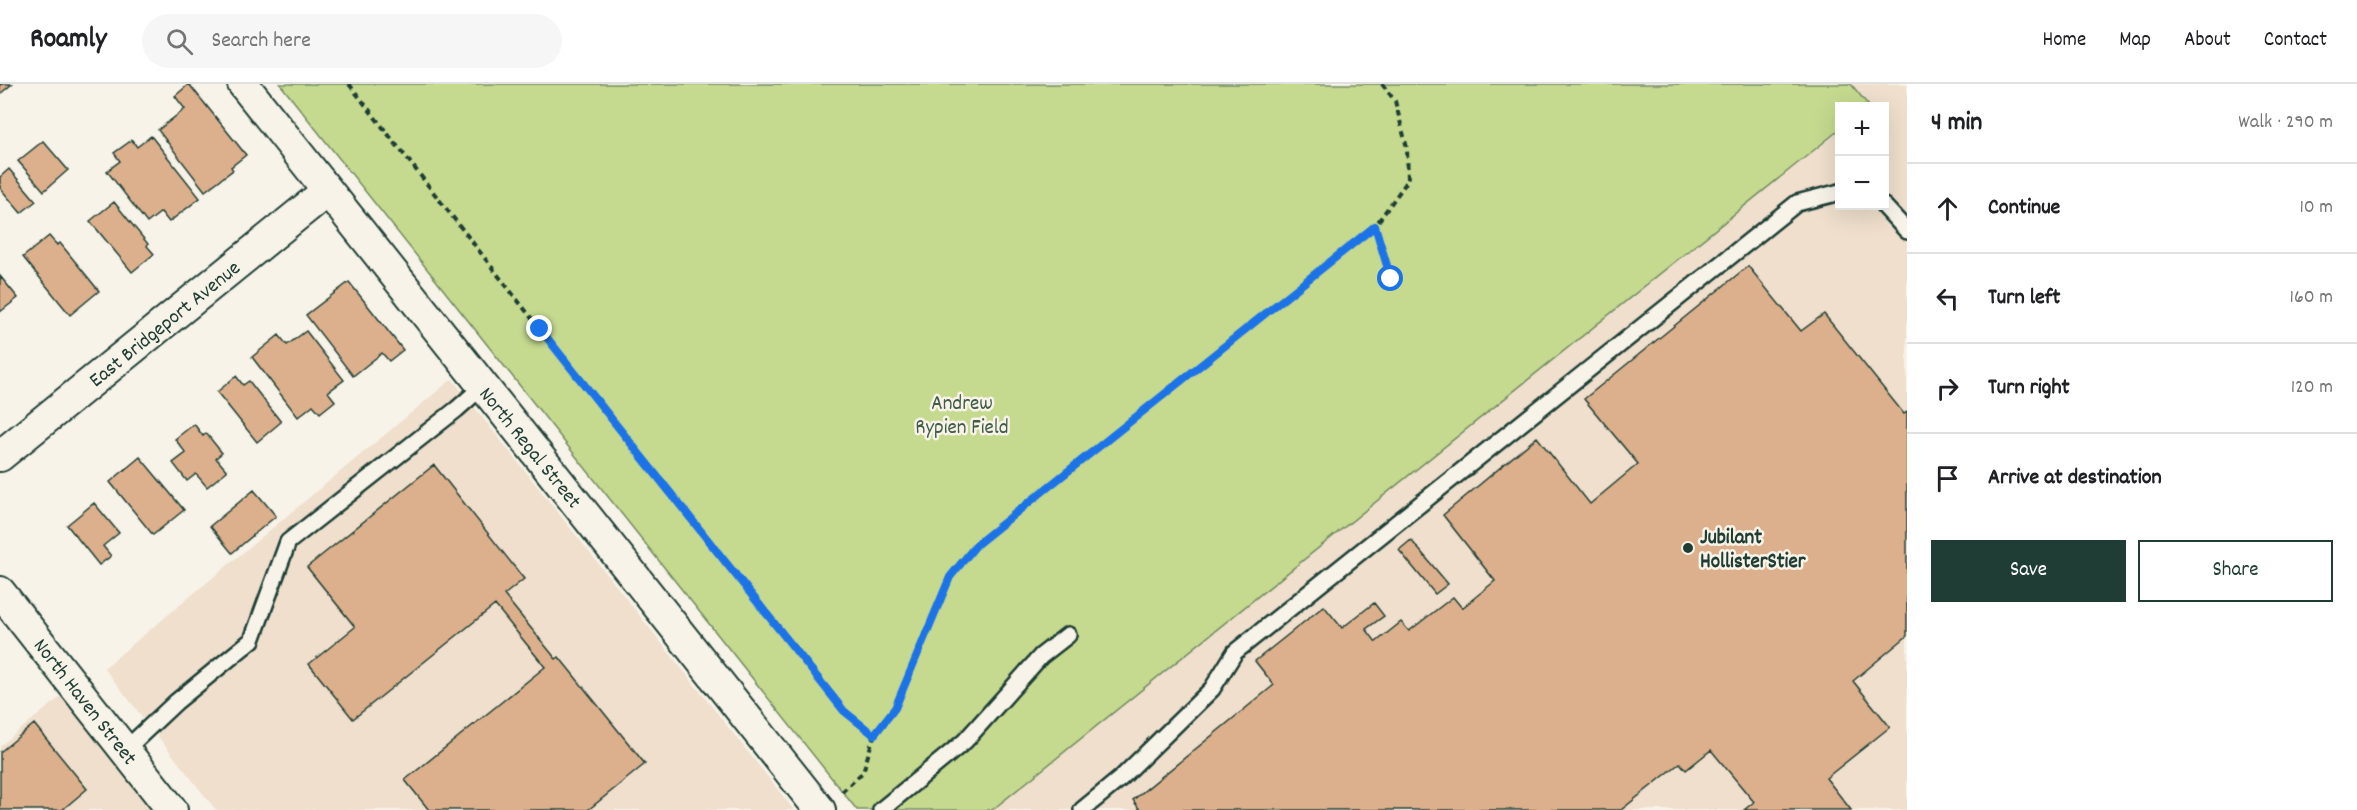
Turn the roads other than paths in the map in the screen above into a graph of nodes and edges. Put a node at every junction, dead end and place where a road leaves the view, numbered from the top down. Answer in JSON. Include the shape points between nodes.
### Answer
{"nodes":[{"id":1,"x":243,"y":84,"type":"edge"},
{"id":2,"x":327,"y":191,"type":"junction"},
{"id":3,"x":1835,"y":193,"type":"edge"},
{"id":4,"x":1888,"y":210,"type":"edge"},
{"id":5,"x":1907,"y":231,"type":"edge"},
{"id":6,"x":483,"y":386,"type":"junction"},
{"id":7,"x":0,"y":456,"type":"edge"},
{"id":8,"x":0,"y":592,"type":"edge"},
{"id":9,"x":1068,"y":634,"type":"dead end"},
{"id":10,"x":124,"y":750,"type":"junction"},
{"id":11,"x":828,"y":804,"type":"edge"},
{"id":12,"x":172,"y":810,"type":"edge"},
{"id":13,"x":881,"y":810,"type":"edge"},
{"id":14,"x":1082,"y":810,"type":"edge"}],
"edges":[{"from":1,"to":2,"type":"street","name":"North Regal Street"},
{"from":2,"to":6,"type":"street","name":"North Regal Street"},
{"from":2,"to":7,"type":"street","name":"East Bridgeport Avenue"},
{"from":3,"to":14,"type":"lane","via":[[1797,203],[1235,652],[1212,689],[1138,762]]},
{"from":4,"to":5,"type":"lane"},
{"from":6,"to":10,"type":"lane","via":[[288,542],[252,640]]},
{"from":6,"to":11,"type":"street","name":"North Regal Street"},
{"from":8,"to":10,"type":"street","name":"North Haven Street"},
{"from":9,"to":13,"type":"lane","via":[[1041,656],[965,741]]},
{"from":10,"to":12,"type":"street","name":"North Haven Street"}]}
